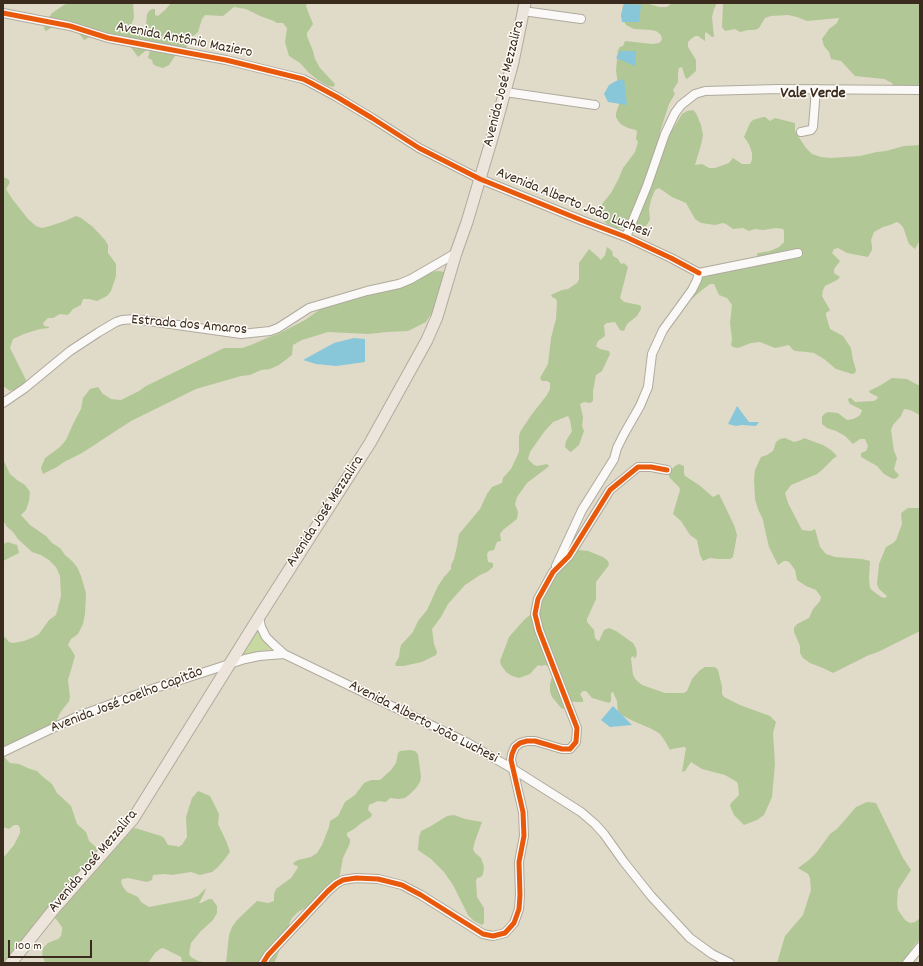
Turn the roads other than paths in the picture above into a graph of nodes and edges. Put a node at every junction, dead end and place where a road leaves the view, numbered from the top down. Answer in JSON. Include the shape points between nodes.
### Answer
{"nodes":[{"id":1,"x":524,"y":7,"type":"edge"},
{"id":2,"x":3,"y":13,"type":"edge"},
{"id":3,"x":581,"y":19,"type":"dead end"},
{"id":4,"x":816,"y":90,"type":"junction"},
{"id":5,"x":920,"y":90,"type":"edge"},
{"id":6,"x":505,"y":92,"type":"junction"},
{"id":7,"x":595,"y":105,"type":"dead end"},
{"id":8,"x":801,"y":132,"type":"dead end"},
{"id":9,"x":480,"y":179,"type":"junction"},
{"id":10,"x":626,"y":237,"type":"junction"},
{"id":11,"x":456,"y":253,"type":"junction"},
{"id":12,"x":798,"y":253,"type":"dead end"},
{"id":13,"x":699,"y":273,"type":"junction"},
{"id":14,"x":3,"y":403,"type":"edge"},
{"id":15,"x":667,"y":470,"type":"dead end"},
{"id":16,"x":553,"y":572,"type":"junction"},
{"id":17,"x":258,"y":618,"type":"junction"},
{"id":18,"x":284,"y":654,"type":"junction"},
{"id":19,"x":230,"y":663,"type":"junction"},
{"id":20,"x":3,"y":752,"type":"edge"},
{"id":21,"x":513,"y":769,"type":"junction"},
{"id":22,"x":920,"y":947,"type":"edge"},
{"id":23,"x":11,"y":963,"type":"edge"},
{"id":24,"x":263,"y":963,"type":"edge"},
{"id":25,"x":730,"y":963,"type":"edge"},
{"id":26,"x":907,"y":963,"type":"edge"}],
"edges":[{"from":1,"to":3,"type":"street"},
{"from":1,"to":6,"type":"main road","name":"Avenida José Mezzalira"},
{"from":2,"to":9,"type":"street","name":"Avenida Antônio Maziero","via":[[70,26],[108,38],[226,60],[303,80],[343,100],[420,148]]},
{"from":4,"to":5,"type":"street"},
{"from":4,"to":8,"type":"street","via":[[813,127]]},
{"from":4,"to":10,"type":"street","via":[[705,91],[695,94],[675,113]]},
{"from":6,"to":7,"type":"street"},
{"from":6,"to":9,"type":"main road","name":"Avenida José Mezzalira"},
{"from":9,"to":10,"type":"street","name":"Avenida Alberto João Luchesi"},
{"from":9,"to":11,"type":"main road","name":"Avenida José Mezzalira"},
{"from":10,"to":13,"type":"street","name":"Avenida Alberto João Luchesi"},
{"from":11,"to":14,"type":"street","name":"Estrada dos Amaros","via":[[411,279],[310,308],[270,331],[241,334],[122,320],[70,351]]},
{"from":11,"to":17,"type":"main road","name":"Avenida José Mezzalira","via":[[428,340],[370,443]]},
{"from":12,"to":13,"type":"street"},
{"from":13,"to":16,"type":"street","via":[[692,290],[663,330],[652,354],[648,387],[640,406],[617,448],[614,459],[582,510]]},
{"from":15,"to":16,"type":"street","via":[[638,467],[610,490],[569,556]]},
{"from":16,"to":21,"type":"street","via":[[538,599],[535,614],[577,728],[576,742],[570,749],[535,741],[520,743],[512,754]]},
{"from":17,"to":18,"type":"street","via":[[266,637]]},
{"from":17,"to":19,"type":"main road","name":"Avenida José Mezzalira"},
{"from":18,"to":19,"type":"street","name":"Avenida José Coelho Capitão","via":[[259,656]]},
{"from":18,"to":21,"type":"street","name":"Avenida Alberto João Luchesi","via":[[466,742]]},
{"from":19,"to":20,"type":"street","name":"Avenida José Coelho Capitão","via":[[76,717]]},
{"from":19,"to":23,"type":"main road","name":"Avenida José Mezzalira","via":[[133,818],[54,908]]},
{"from":21,"to":24,"type":"street","via":[[523,812],[524,836],[519,862],[519,909],[514,923],[505,933],[493,936],[483,934],[402,885],[378,879],[356,878],[343,880],[328,890]]},
{"from":21,"to":25,"type":"street","name":"Avenida Alberto João Luchesi","via":[[581,812],[595,824],[652,896],[690,938]]},
{"from":22,"to":26,"type":"street"}]}
